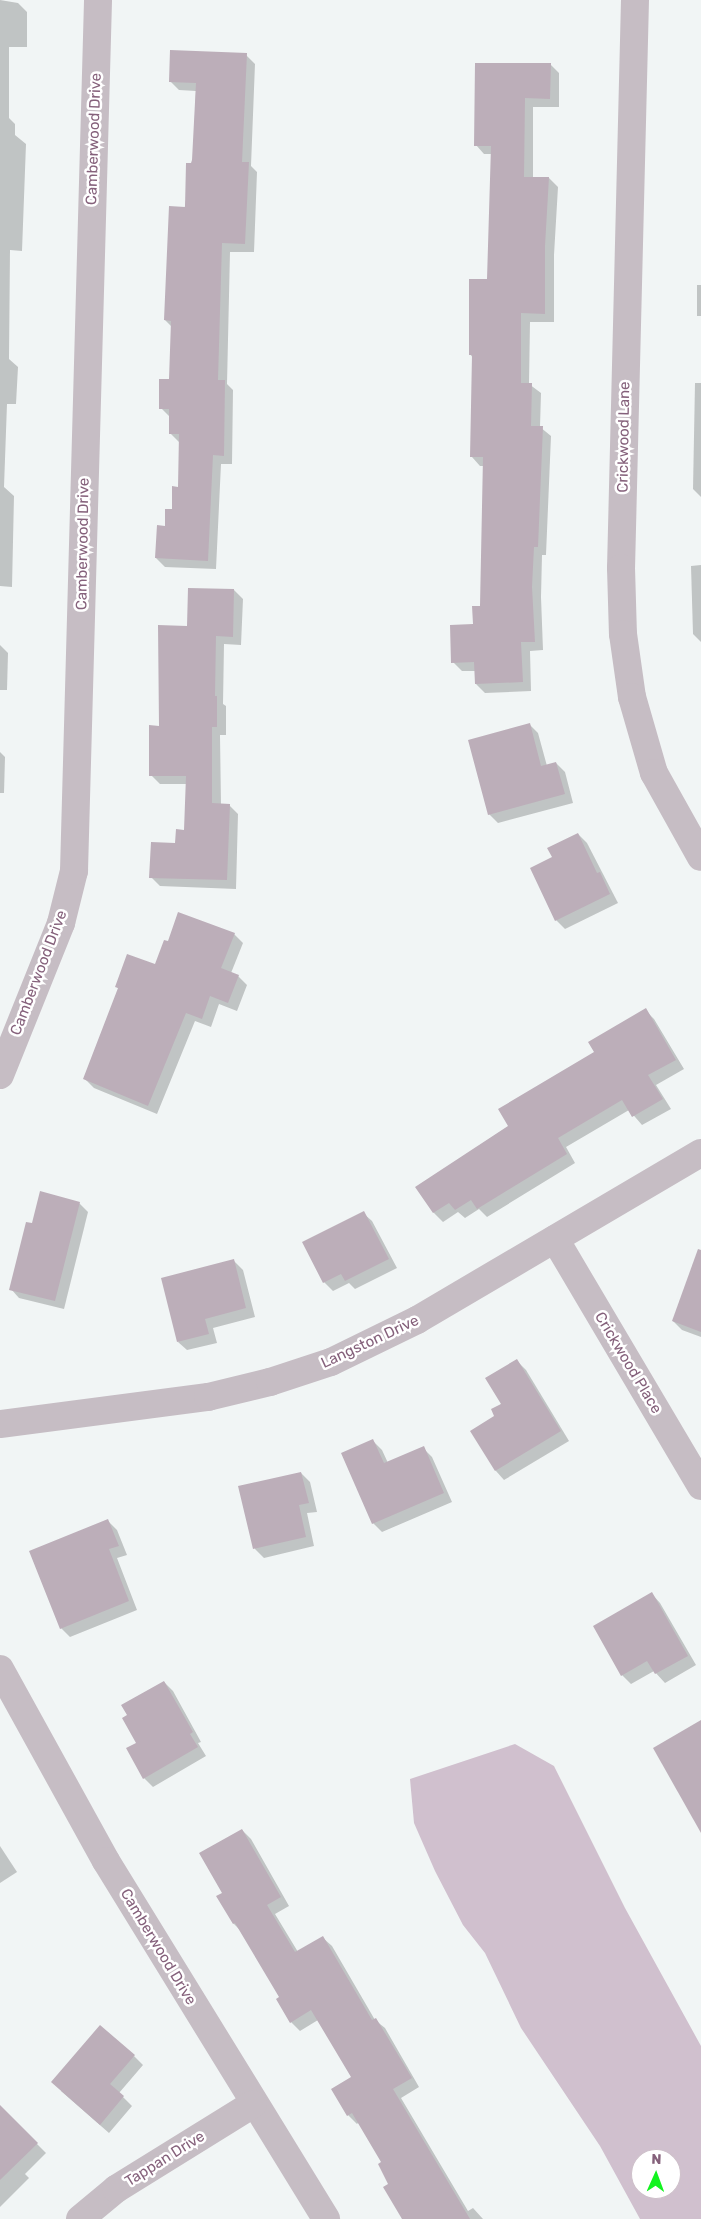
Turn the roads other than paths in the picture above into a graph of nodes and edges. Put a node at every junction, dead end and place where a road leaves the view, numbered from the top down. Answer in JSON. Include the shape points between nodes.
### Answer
{"nodes":[{"id":1,"x":98,"y":0,"type":"edge"},
{"id":2,"x":635,"y":0,"type":"edge"},
{"id":3,"x":701,"y":857,"type":"edge"},
{"id":4,"x":0,"y":1075,"type":"edge"},
{"id":5,"x":701,"y":1153,"type":"edge"},
{"id":6,"x":555,"y":1239,"type":"junction"},
{"id":7,"x":0,"y":1424,"type":"edge"},
{"id":8,"x":701,"y":1486,"type":"edge"},
{"id":9,"x":0,"y":1669,"type":"edge"},
{"id":10,"x":253,"y":2104,"type":"junction"},
{"id":11,"x":80,"y":2219,"type":"edge"},
{"id":12,"x":326,"y":2219,"type":"edge"}],
"edges":[{"from":1,"to":4,"type":"street","name":"Camberwood Drive","via":[[74,871],[61,923]]},
{"from":2,"to":3,"type":"street","name":"Crickwood Lane","via":[[620,568],[622,634],[632,697],[654,774]]},
{"from":5,"to":6,"type":"street","name":"Langston Drive"},
{"from":6,"to":7,"type":"street","name":"Langston Drive","via":[[404,1328],[301,1373],[208,1397]]},
{"from":6,"to":8,"type":"street","name":"Crickwood Place"},
{"from":9,"to":10,"type":"street","name":"Camberwood Drive","via":[[106,1861]]},
{"from":10,"to":11,"type":"street","name":"Tappan Drive","via":[[116,2189]]},
{"from":10,"to":12,"type":"street","name":"Camberwood Drive"}]}
